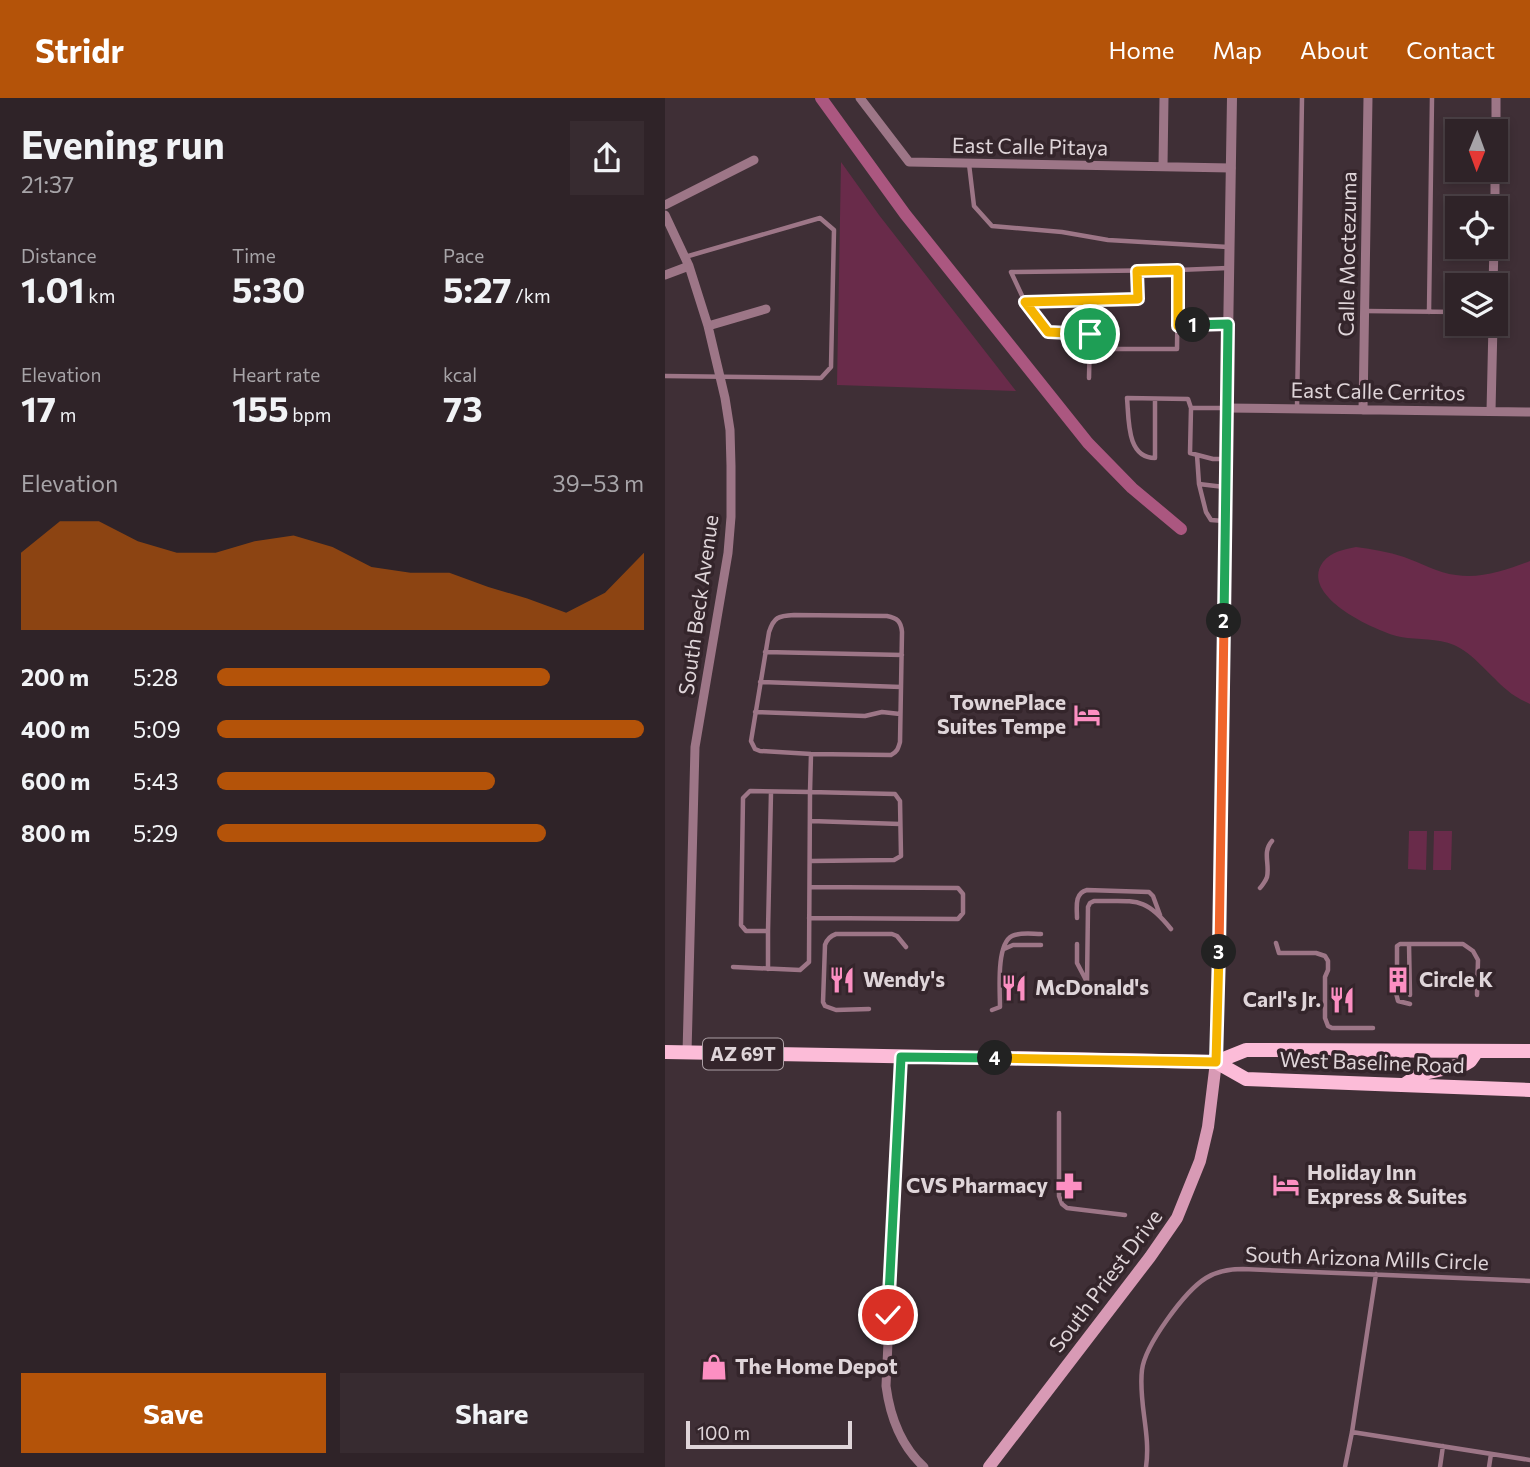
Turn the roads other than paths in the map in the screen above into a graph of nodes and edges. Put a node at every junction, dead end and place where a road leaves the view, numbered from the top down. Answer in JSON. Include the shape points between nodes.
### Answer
{"nodes":[{"id":1,"x":860,"y":98,"type":"edge"},
{"id":2,"x":1164,"y":98,"type":"edge"},
{"id":3,"x":1232,"y":98,"type":"edge"},
{"id":4,"x":1302,"y":98,"type":"edge"},
{"id":5,"x":1368,"y":98,"type":"edge"},
{"id":6,"x":1432,"y":98,"type":"edge"},
{"id":7,"x":1496,"y":98,"type":"edge"},
{"id":8,"x":1496,"y":119,"type":"edge"},
{"id":9,"x":754,"y":160,"type":"dead end"},
{"id":10,"x":969,"y":163,"type":"junction"},
{"id":11,"x":1163,"y":166,"type":"junction"},
{"id":12,"x":1231,"y":168,"type":"junction"},
{"id":13,"x":665,"y":205,"type":"edge"},
{"id":14,"x":665,"y":215,"type":"edge"},
{"id":15,"x":1229,"y":247,"type":"junction"},
{"id":16,"x":687,"y":261,"type":"junction"},
{"id":17,"x":1229,"y":268,"type":"junction"},
{"id":18,"x":1178,"y":270,"type":"junction"},
{"id":19,"x":1137,"y":271,"type":"junction"},
{"id":20,"x":665,"y":275,"type":"edge"},
{"id":21,"x":1025,"y":302,"type":"junction"},
{"id":22,"x":766,"y":309,"type":"dead end"},
{"id":23,"x":1365,"y":311,"type":"junction"},
{"id":24,"x":1429,"y":312,"type":"junction"},
{"id":25,"x":1445,"y":312,"type":"edge"},
{"id":26,"x":1228,"y":324,"type":"junction"},
{"id":27,"x":708,"y":326,"type":"junction"},
{"id":28,"x":1178,"y":326,"type":"junction"},
{"id":29,"x":1493,"y":336,"type":"edge"},
{"id":30,"x":1113,"y":349,"type":"dead end"},
{"id":31,"x":665,"y":376,"type":"edge"},
{"id":32,"x":720,"y":377,"type":"junction"},
{"id":33,"x":1089,"y":378,"type":"dead end"},
{"id":34,"x":1155,"y":398,"type":"junction"},
{"id":35,"x":1191,"y":408,"type":"junction"},
{"id":36,"x":1226,"y":408,"type":"junction"},
{"id":37,"x":1297,"y":409,"type":"junction"},
{"id":38,"x":1363,"y":410,"type":"junction"},
{"id":39,"x":1491,"y":411,"type":"junction"},
{"id":40,"x":1530,"y":412,"type":"edge"},
{"id":41,"x":1197,"y":455,"type":"junction"},
{"id":42,"x":1226,"y":459,"type":"junction"},
{"id":43,"x":1199,"y":484,"type":"junction"},
{"id":44,"x":1225,"y":487,"type":"junction"},
{"id":45,"x":1225,"y":521,"type":"junction"},
{"id":46,"x":765,"y":652,"type":"junction"},
{"id":47,"x":902,"y":655,"type":"junction"},
{"id":48,"x":760,"y":682,"type":"junction"},
{"id":49,"x":901,"y":687,"type":"junction"},
{"id":50,"x":755,"y":712,"type":"junction"},
{"id":51,"x":900,"y":713,"type":"junction"},
{"id":52,"x":811,"y":754,"type":"junction"},
{"id":53,"x":771,"y":792,"type":"junction"},
{"id":54,"x":810,"y":792,"type":"junction"},
{"id":55,"x":811,"y":821,"type":"junction"},
{"id":56,"x":900,"y":824,"type":"junction"},
{"id":57,"x":1272,"y":841,"type":"dead end"},
{"id":58,"x":811,"y":861,"type":"junction"},
{"id":59,"x":810,"y":887,"type":"junction"},
{"id":60,"x":1261,"y":888,"type":"dead end"},
{"id":61,"x":1160,"y":915,"type":"junction"},
{"id":62,"x":810,"y":918,"type":"junction"},
{"id":63,"x":1077,"y":918,"type":"dead end"},
{"id":64,"x":1171,"y":929,"type":"dead end"},
{"id":65,"x":768,"y":931,"type":"junction"},
{"id":66,"x":1041,"y":934,"type":"dead end"},
{"id":67,"x":1276,"y":943,"type":"dead end"},
{"id":68,"x":1077,"y":944,"type":"dead end"},
{"id":69,"x":1409,"y":944,"type":"junction"},
{"id":70,"x":1041,"y":945,"type":"dead end"},
{"id":71,"x":906,"y":947,"type":"dead end"},
{"id":72,"x":1003,"y":950,"type":"junction"},
{"id":73,"x":1397,"y":966,"type":"dead end"},
{"id":74,"x":733,"y":967,"type":"dead end"},
{"id":75,"x":768,"y":969,"type":"junction"},
{"id":76,"x":1087,"y":983,"type":"junction"},
{"id":77,"x":1094,"y":992,"type":"dead end"},
{"id":78,"x":1397,"y":993,"type":"dead end"},
{"id":79,"x":1410,"y":995,"type":"dead end"},
{"id":80,"x":1477,"y":995,"type":"dead end"},
{"id":81,"x":1410,"y":1004,"type":"dead end"},
{"id":82,"x":869,"y":1009,"type":"dead end"},
{"id":83,"x":992,"y":1010,"type":"dead end"},
{"id":84,"x":1373,"y":1028,"type":"dead end"},
{"id":85,"x":1477,"y":1051,"type":"junction"},
{"id":86,"x":665,"y":1052,"type":"edge"},
{"id":87,"x":1530,"y":1052,"type":"edge"},
{"id":88,"x":687,"y":1053,"type":"junction"},
{"id":89,"x":901,"y":1057,"type":"junction"},
{"id":90,"x":1216,"y":1062,"type":"junction"},
{"id":91,"x":1404,"y":1085,"type":"junction"},
{"id":92,"x":1530,"y":1090,"type":"edge"},
{"id":93,"x":1059,"y":1113,"type":"dead end"},
{"id":94,"x":1125,"y":1216,"type":"dead end"},
{"id":95,"x":1375,"y":1274,"type":"junction"},
{"id":96,"x":1530,"y":1281,"type":"edge"},
{"id":97,"x":1352,"y":1432,"type":"junction"},
{"id":98,"x":1443,"y":1446,"type":"junction"},
{"id":99,"x":1491,"y":1454,"type":"junction"},
{"id":100,"x":1530,"y":1460,"type":"edge"},
{"id":101,"x":924,"y":1467,"type":"edge"},
{"id":102,"x":989,"y":1467,"type":"edge"},
{"id":103,"x":1146,"y":1467,"type":"edge"},
{"id":104,"x":1345,"y":1467,"type":"edge"},
{"id":105,"x":1440,"y":1467,"type":"edge"},
{"id":106,"x":1489,"y":1467,"type":"edge"}],
"edges":[{"from":1,"to":10,"type":"street","name":"East Calle Pitaya","via":[[909,162]]},
{"from":2,"to":11,"type":"street"},
{"from":3,"to":12,"type":"street","name":"South Priest Drive"},
{"from":4,"to":37,"type":"lane"},
{"from":5,"to":23,"type":"street","name":"Calle Moctezuma"},
{"from":6,"to":24,"type":"lane"},
{"from":7,"to":8,"type":"street"},
{"from":9,"to":13,"type":"street"},
{"from":10,"to":11,"type":"street","name":"East Calle Pitaya"},
{"from":10,"to":15,"type":"lane","via":[[974,206],[992,226],[1108,240]]},
{"from":11,"to":12,"type":"street","name":"East Calle Pitaya"},
{"from":12,"to":15,"type":"street","name":"South Priest Drive"},
{"from":14,"to":16,"type":"street","name":"South Beck Avenue"},
{"from":15,"to":17,"type":"street","name":"South Priest Drive"},
{"from":16,"to":20,"type":"street"},
{"from":16,"to":27,"type":"street","name":"South Beck Avenue"},
{"from":16,"to":32,"type":"lane","via":[[820,218],[834,230],[831,367],[821,378]]},
{"from":17,"to":18,"type":"lane"},
{"from":17,"to":26,"type":"street","name":"South Priest Drive"},
{"from":18,"to":19,"type":"lane"},
{"from":18,"to":28,"type":"lane"},
{"from":19,"to":21,"type":"lane","via":[[1138,299]]},
{"from":19,"to":21,"type":"lane","via":[[1011,272]]},
{"from":21,"to":33,"type":"lane","via":[[1048,332],[1090,334]]},
{"from":22,"to":27,"type":"street"},
{"from":23,"to":24,"type":"lane"},
{"from":23,"to":38,"type":"street","name":"Calle Moctezuma"},
{"from":24,"to":25,"type":"lane"},
{"from":26,"to":28,"type":"lane"},
{"from":26,"to":36,"type":"street","name":"South Priest Drive"},
{"from":27,"to":32,"type":"street","name":"South Beck Avenue"},
{"from":28,"to":30,"type":"lane","via":[[1177,349]]},
{"from":29,"to":39,"type":"street"},
{"from":31,"to":32,"type":"lane"},
{"from":32,"to":88,"type":"street","name":"South Beck Avenue","via":[[730,430],[731,517],[695,747]]},
{"from":34,"to":34,"type":"lane","via":[[1127,398],[1135,449],[1147,458],[1155,458]]},
{"from":34,"to":35,"type":"lane","via":[[1188,400]]},
{"from":35,"to":36,"type":"lane"},
{"from":35,"to":41,"type":"lane","via":[[1190,453]]},
{"from":36,"to":37,"type":"street","name":"East Calle Cerritos"},
{"from":36,"to":42,"type":"street","name":"South Priest Drive"},
{"from":37,"to":38,"type":"street","name":"East Calle Cerritos"},
{"from":38,"to":39,"type":"street","name":"East Calle Cerritos"},
{"from":39,"to":40,"type":"street","name":"East Calle Cerritos"},
{"from":41,"to":42,"type":"lane"},
{"from":41,"to":43,"type":"lane"},
{"from":42,"to":44,"type":"street","name":"South Priest Drive"},
{"from":43,"to":44,"type":"lane"},
{"from":43,"to":45,"type":"lane","via":[[1211,520]]},
{"from":44,"to":45,"type":"street","name":"South Priest Drive"},
{"from":45,"to":90,"type":"street","name":"South Priest Drive"},
{"from":46,"to":47,"type":"lane"},
{"from":46,"to":47,"type":"lane","via":[[772,623],[781,616],[887,616],[902,625]]},
{"from":46,"to":48,"type":"lane"},
{"from":47,"to":49,"type":"lane"},
{"from":48,"to":49,"type":"lane"},
{"from":48,"to":50,"type":"lane"},
{"from":49,"to":51,"type":"lane"},
{"from":50,"to":51,"type":"lane"},
{"from":50,"to":52,"type":"lane","via":[[751,741],[755,749]]},
{"from":51,"to":52,"type":"lane","via":[[900,742],[891,755]]},
{"from":52,"to":54,"type":"lane"},
{"from":53,"to":54,"type":"lane"},
{"from":53,"to":65,"type":"lane"},
{"from":53,"to":65,"type":"lane","via":[[750,792],[743,798],[741,925],[746,931]]},
{"from":54,"to":55,"type":"lane"},
{"from":54,"to":56,"type":"lane","via":[[895,794],[901,801]]},
{"from":55,"to":56,"type":"lane"},
{"from":55,"to":58,"type":"lane"},
{"from":56,"to":58,"type":"lane","via":[[901,856],[894,860]]},
{"from":57,"to":60,"type":"lane","via":[[1266,851],[1267,879]]},
{"from":58,"to":59,"type":"lane"},
{"from":59,"to":62,"type":"lane"},
{"from":59,"to":62,"type":"lane","via":[[958,888],[963,894],[963,913],[958,919]]},
{"from":61,"to":63,"type":"lane","via":[[1149,891],[1087,890],[1078,895]]},
{"from":61,"to":64,"type":"lane"},
{"from":61,"to":76,"type":"lane","via":[[1138,902],[1090,903]]},
{"from":62,"to":75,"type":"lane","via":[[809,962],[800,970]]},
{"from":65,"to":75,"type":"lane"},
{"from":66,"to":72,"type":"lane","via":[[1014,935]]},
{"from":67,"to":84,"type":"lane","via":[[1279,953],[1325,956],[1328,1026]]},
{"from":68,"to":76,"type":"lane","via":[[1077,963]]},
{"from":69,"to":73,"type":"lane","via":[[1397,946]]},
{"from":69,"to":79,"type":"lane"},
{"from":69,"to":80,"type":"lane","via":[[1463,944],[1473,951],[1478,960]]},
{"from":70,"to":72,"type":"lane","via":[[1013,944]]},
{"from":71,"to":82,"type":"lane","via":[[892,934],[836,934],[826,940],[825,1006]]},
{"from":72,"to":83,"type":"lane","via":[[1000,1007]]},
{"from":74,"to":75,"type":"lane"},
{"from":76,"to":77,"type":"lane"},
{"from":78,"to":81,"type":"lane","via":[[1398,1001]]},
{"from":85,"to":87,"type":"main road","name":"West Baseline Road"},
{"from":85,"to":90,"type":"main road","name":"West Baseline Road","via":[[1246,1050]]},
{"from":85,"to":91,"type":"main road","via":[[1465,1064],[1420,1074]]},
{"from":86,"to":88,"type":"main road","name":"West Baseline Road","number":"AZ 69T"},
{"from":88,"to":89,"type":"main road","name":"West Baseline Road","number":"AZ 69T"},
{"from":89,"to":90,"type":"main road","name":"West Baseline Road","number":"AZ 69T"},
{"from":89,"to":101,"type":"street","via":[[886,1386],[894,1424]]},
{"from":90,"to":91,"type":"main road","name":"West Baseline Road","via":[[1246,1079]]},
{"from":90,"to":102,"type":"main road","name":"South Priest Drive","via":[[1200,1161],[1177,1218]]},
{"from":91,"to":92,"type":"main road","name":"West Baseline Road"},
{"from":93,"to":94,"type":"lane","via":[[1062,1204]]},
{"from":95,"to":96,"type":"lane","name":"South Arizona Mills Circle"},
{"from":95,"to":97,"type":"lane"},
{"from":95,"to":103,"type":"lane","name":"South Arizona Mills Circle","via":[[1231,1269],[1196,1286],[1152,1343],[1142,1368]]},
{"from":97,"to":98,"type":"lane"},
{"from":97,"to":104,"type":"lane"},
{"from":98,"to":99,"type":"lane"},
{"from":98,"to":105,"type":"lane"},
{"from":99,"to":100,"type":"lane"},
{"from":99,"to":106,"type":"lane"}]}
